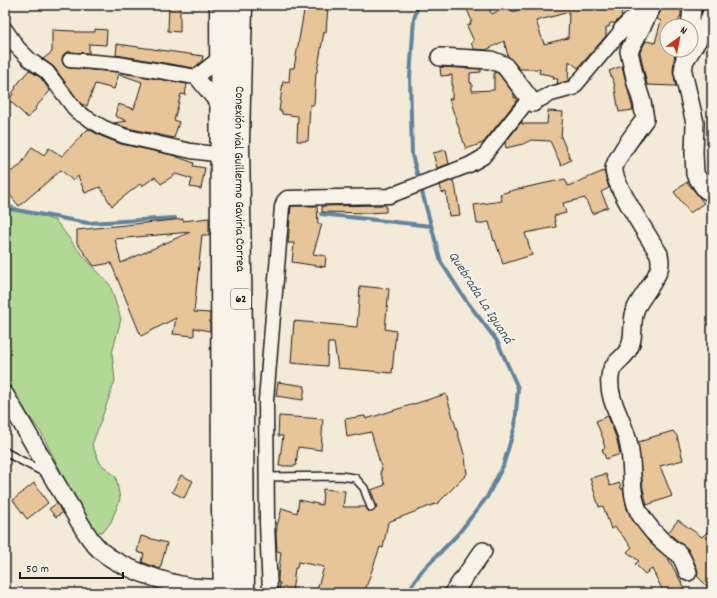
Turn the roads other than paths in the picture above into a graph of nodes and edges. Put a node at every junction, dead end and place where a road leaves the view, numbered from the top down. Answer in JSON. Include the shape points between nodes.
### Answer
{"nodes":[{"id":1,"x":220,"y":5,"type":"edge"},
{"id":2,"x":241,"y":5,"type":"edge"},
{"id":3,"x":691,"y":5,"type":"edge"},
{"id":4,"x":644,"y":7,"type":"edge"},
{"id":5,"x":712,"y":12,"type":"edge"},
{"id":6,"x":691,"y":18,"type":"edge"},
{"id":7,"x":5,"y":28,"type":"edge"},
{"id":8,"x":622,"y":30,"type":"joint"},
{"id":9,"x":699,"y":36,"type":"edge"},
{"id":10,"x":440,"y":57,"type":"dead end"},
{"id":11,"x":221,"y":58,"type":"junction"},
{"id":12,"x":685,"y":58,"type":"edge"},
{"id":13,"x":70,"y":60,"type":"dead end"},
{"id":14,"x":196,"y":77,"type":"junction"},
{"id":15,"x":534,"y":103,"type":"junction"},
{"id":16,"x":221,"y":108,"type":"junction"},
{"id":17,"x":222,"y":155,"type":"junction"},
{"id":18,"x":712,"y":193,"type":"edge"},
{"id":19,"x":5,"y":395,"type":"edge"},
{"id":20,"x":5,"y":452,"type":"edge"},
{"id":21,"x":50,"y":476,"type":"junction"},
{"id":22,"x":267,"y":477,"type":"junction"},
{"id":23,"x":371,"y":507,"type":"dead end"},
{"id":24,"x":483,"y":551,"type":"dead end"},
{"id":25,"x":688,"y":572,"type":"dead end"},
{"id":26,"x":231,"y":592,"type":"edge"},
{"id":27,"x":270,"y":593,"type":"edge"},
{"id":28,"x":452,"y":593,"type":"edge"}],
"edges":[{"from":1,"to":11,"type":"highway","name":"Conexión vial Guillermo Gaviria Correa","number":"62"},
{"from":2,"to":26,"type":"highway","name":"Conexión vial Guillermo Gaviria Correa","number":"62","via":[[238,142],[242,400]]},
{"from":3,"to":6,"type":"street"},
{"from":4,"to":8,"type":"street"},
{"from":4,"to":25,"type":"street","via":[[629,51],[645,119],[614,169],[617,183],[659,254],[660,262],[659,270],[636,309],[631,345],[612,368],[610,393],[629,444],[635,499],[640,513],[657,536],[678,553]]},
{"from":5,"to":9,"type":"street"},
{"from":7,"to":17,"type":"street","via":[[18,48],[47,72],[77,112],[104,128],[124,136]]},
{"from":8,"to":15,"type":"street","via":[[573,88],[551,94]]},
{"from":10,"to":15,"type":"street","via":[[491,60],[504,65]]},
{"from":11,"to":14,"type":"street"},
{"from":11,"to":16,"type":"highway","name":"Conexión vial Guillermo Gaviria Correa","number":"62"},
{"from":12,"to":18,"type":"street","via":[[683,72],[695,123],[696,174],[705,189]]},
{"from":13,"to":14,"type":"street","via":[[118,64]]},
{"from":14,"to":16,"type":"street"},
{"from":15,"to":22,"type":"street","via":[[525,104],[483,157],[389,196],[287,198],[284,201],[266,400]]},
{"from":16,"to":17,"type":"highway","name":"Conexión vial Guillermo Gaviria Correa","number":"62"},
{"from":17,"to":26,"type":"highway","name":"Conexión vial Guillermo Gaviria Correa","number":"62","via":[[222,509]]},
{"from":19,"to":21,"type":"street"},
{"from":20,"to":21,"type":"lane"},
{"from":21,"to":26,"type":"street","via":[[90,538],[99,549],[114,560],[155,578],[191,587]]},
{"from":22,"to":23,"type":"lane","via":[[355,478],[364,488]]},
{"from":22,"to":27,"type":"street"},
{"from":24,"to":28,"type":"street"}]}
